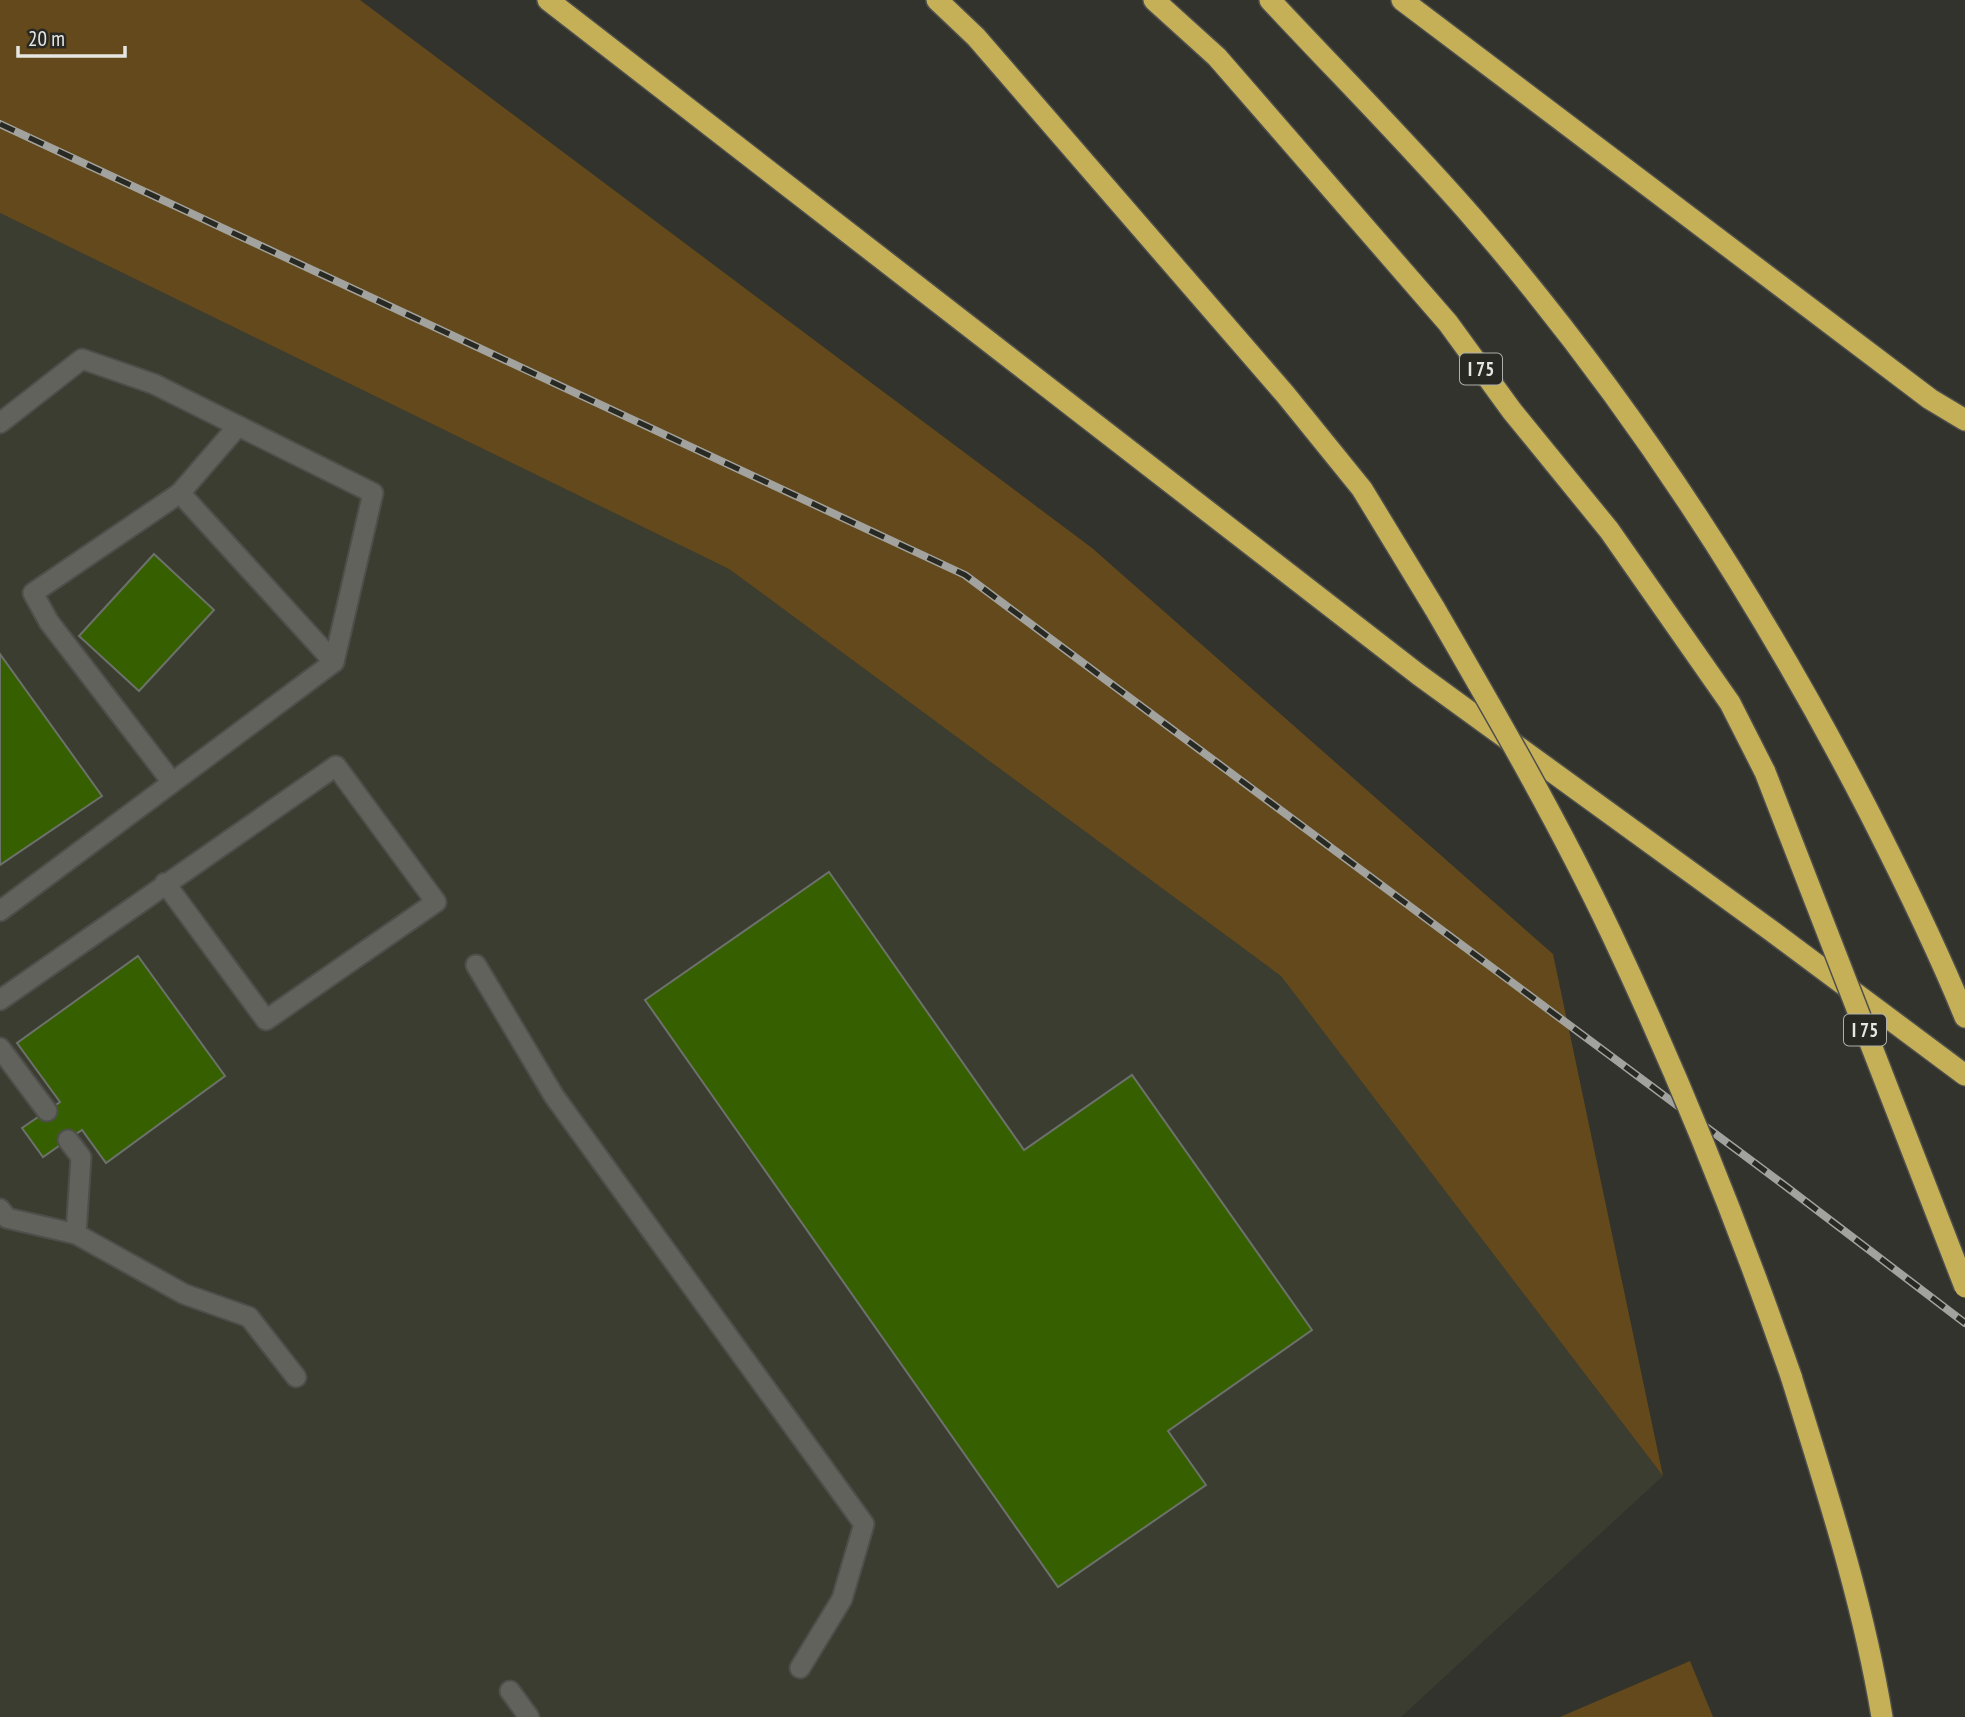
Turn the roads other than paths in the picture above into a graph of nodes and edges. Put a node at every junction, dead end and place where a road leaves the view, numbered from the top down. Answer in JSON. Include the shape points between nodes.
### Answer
{"nodes":[{"id":1,"x":548,"y":0,"type":"edge"},
{"id":2,"x":937,"y":0,"type":"edge"},
{"id":3,"x":1154,"y":0,"type":"edge"},
{"id":4,"x":1270,"y":0,"type":"edge"},
{"id":5,"x":1402,"y":0,"type":"edge"},
{"id":6,"x":1930,"y":399,"type":"junction"},
{"id":7,"x":1965,"y":420,"type":"edge"},
{"id":8,"x":0,"y":423,"type":"edge"},
{"id":9,"x":238,"y":426,"type":"junction"},
{"id":10,"x":1965,"y":426,"type":"edge"},
{"id":11,"x":180,"y":493,"type":"junction"},
{"id":12,"x":334,"y":662,"type":"junction"},
{"id":13,"x":172,"y":782,"type":"junction"},
{"id":14,"x":165,"y":883,"type":"junction"},
{"id":15,"x":0,"y":911,"type":"edge"},
{"id":16,"x":476,"y":965,"type":"dead end"},
{"id":17,"x":0,"y":1000,"type":"edge"},
{"id":18,"x":1965,"y":1017,"type":"edge"},
{"id":19,"x":0,"y":1048,"type":"edge"},
{"id":20,"x":1965,"y":1075,"type":"edge"},
{"id":21,"x":47,"y":1111,"type":"dead end"},
{"id":22,"x":68,"y":1140,"type":"dead end"},
{"id":23,"x":0,"y":1209,"type":"edge"},
{"id":24,"x":76,"y":1234,"type":"junction"},
{"id":25,"x":1965,"y":1287,"type":"edge"},
{"id":26,"x":296,"y":1377,"type":"dead end"},
{"id":27,"x":800,"y":1668,"type":"dead end"},
{"id":28,"x":510,"y":1691,"type":"dead end"},
{"id":29,"x":529,"y":1717,"type":"edge"},
{"id":30,"x":1882,"y":1717,"type":"edge"}],
"edges":[{"from":1,"to":20,"type":"highway","via":[[1419,676]]},
{"from":2,"to":30,"type":"highway","bridge":true,"via":[[976,37],[1362,489],[1517,751],[1611,933],[1753,1266],[1842,1546],[1874,1665]]},
{"from":3,"to":25,"type":"highway","number":"I 75","bridge":true,"via":[[1217,57],[1448,323],[1512,411],[1609,530],[1730,703],[1765,772]]},
{"from":4,"to":18,"type":"highway","via":[[1474,219],[1635,426],[1778,646],[1842,760],[1902,877]]},
{"from":5,"to":6,"type":"highway"},
{"from":6,"to":7,"type":"highway"},
{"from":6,"to":10,"type":"highway"},
{"from":8,"to":9,"type":"lane","via":[[82,359],[155,384]]},
{"from":9,"to":11,"type":"lane"},
{"from":9,"to":12,"type":"lane","via":[[373,493]]},
{"from":11,"to":12,"type":"lane"},
{"from":11,"to":13,"type":"lane","via":[[33,593],[49,622]]},
{"from":12,"to":13,"type":"lane"},
{"from":13,"to":15,"type":"lane"},
{"from":14,"to":14,"type":"lane","via":[[336,766],[436,902],[266,1020]]},
{"from":14,"to":17,"type":"lane"},
{"from":16,"to":27,"type":"lane","via":[[554,1096],[864,1524],[842,1598]]},
{"from":19,"to":21,"type":"lane"},
{"from":22,"to":24,"type":"lane","via":[[81,1157]]},
{"from":23,"to":24,"type":"lane","via":[[7,1218]]},
{"from":24,"to":26,"type":"lane","via":[[184,1294],[249,1317]]},
{"from":28,"to":29,"type":"lane"}]}
